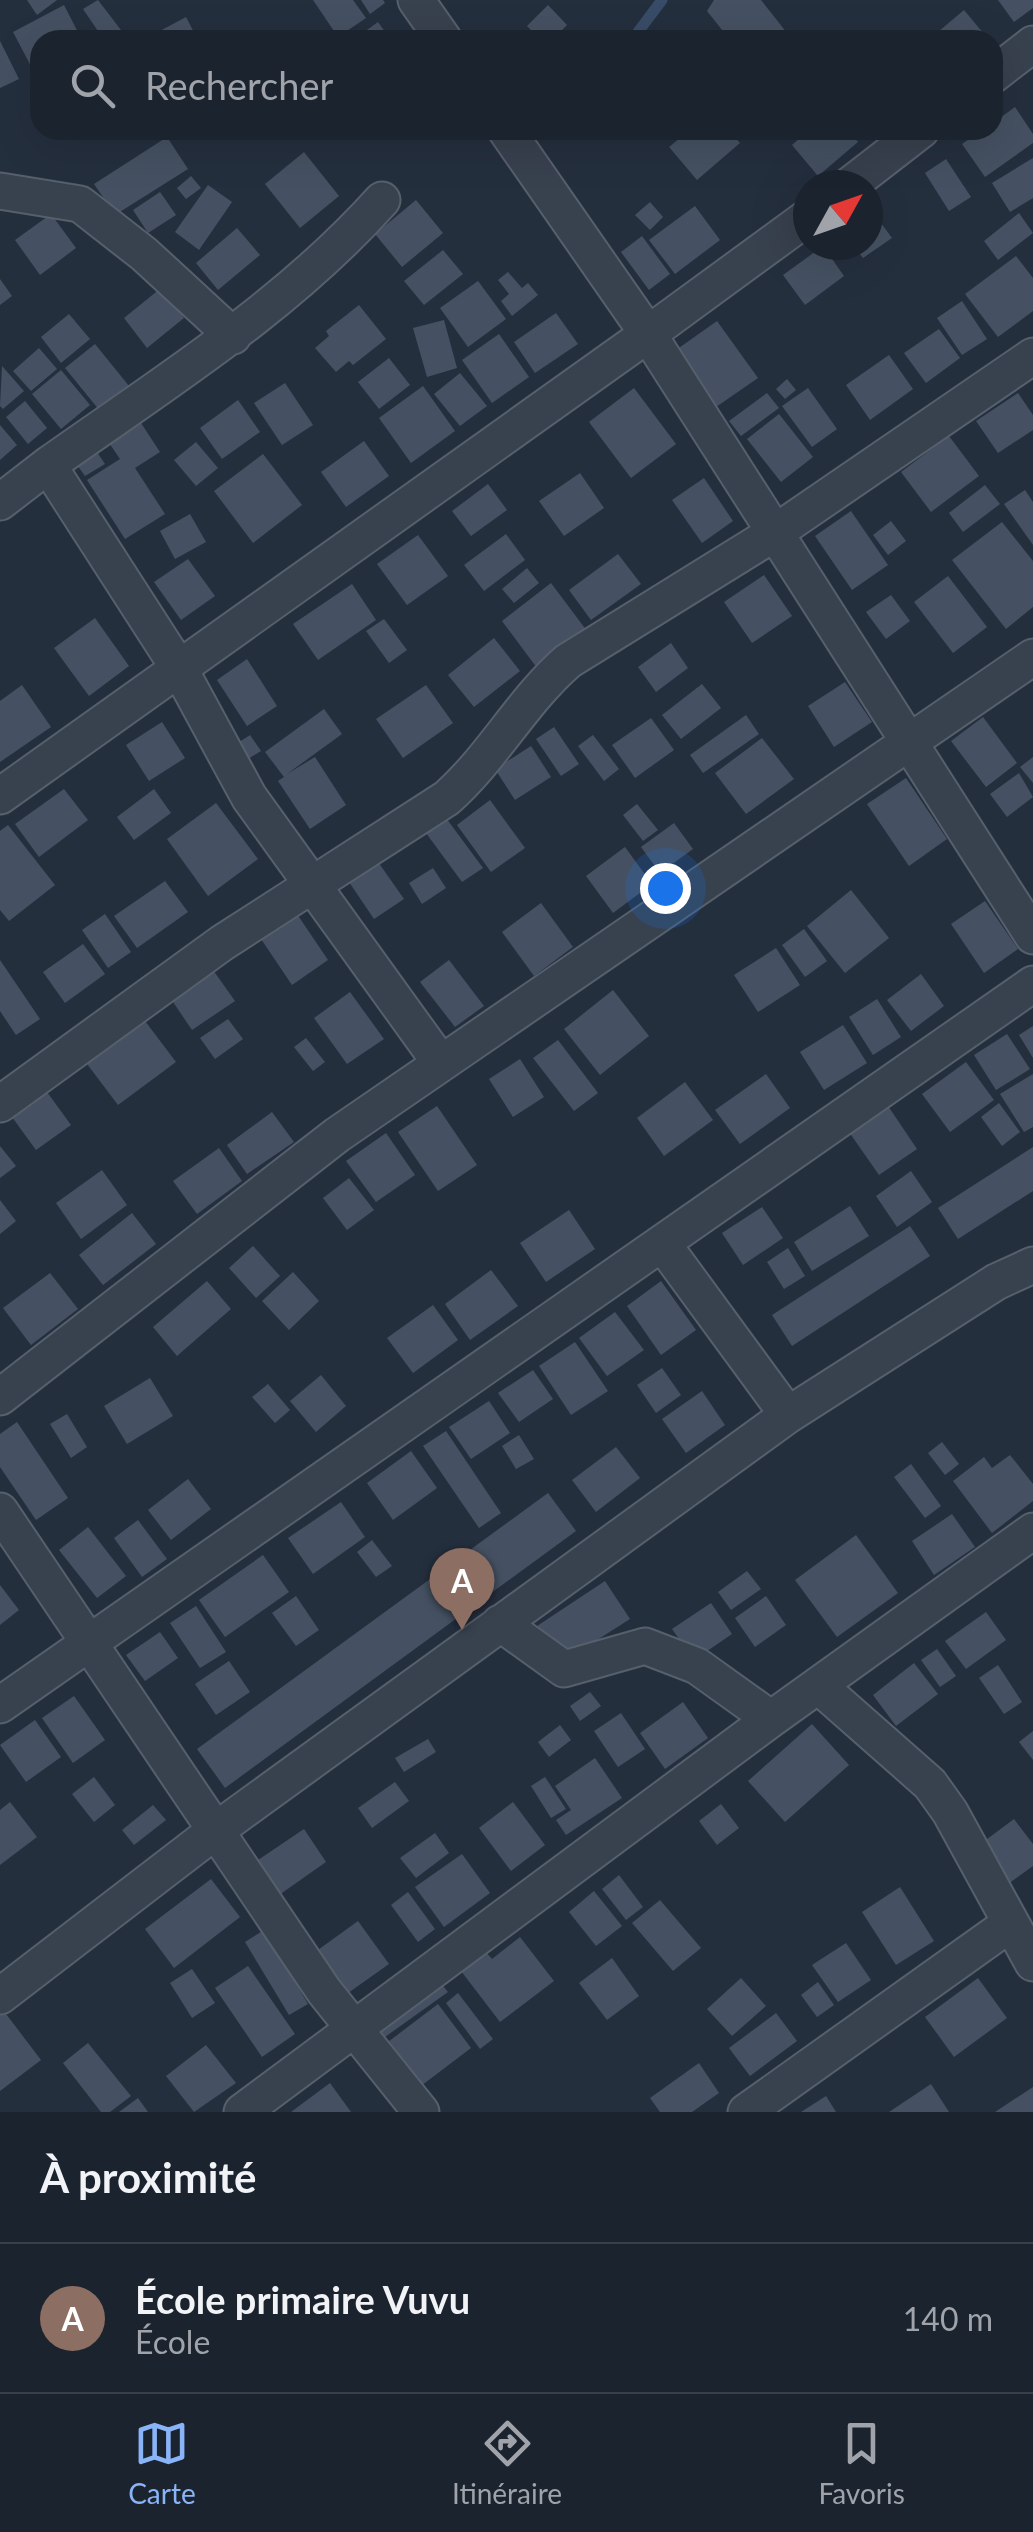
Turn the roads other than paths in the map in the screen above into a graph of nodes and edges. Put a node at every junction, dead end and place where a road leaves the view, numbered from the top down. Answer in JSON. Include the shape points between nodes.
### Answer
{"nodes":[{"id":1,"x":416,"y":0,"type":"edge"},
{"id":2,"x":437,"y":30,"type":"edge"},
{"id":3,"x":1033,"y":44,"type":"edge"},
{"id":4,"x":1003,"y":66,"type":"edge"},
{"id":5,"x":513,"y":140,"type":"edge"},
{"id":6,"x":909,"y":140,"type":"edge"},
{"id":7,"x":870,"y":170,"type":"edge"},
{"id":8,"x":0,"y":192,"type":"edge"},
{"id":9,"x":382,"y":200,"type":"dead end"},
{"id":10,"x":793,"y":228,"type":"edge"},
{"id":11,"x":648,"y":334,"type":"junction"},
{"id":12,"x":232,"y":336,"type":"junction"},
{"id":13,"x":1033,"y":356,"type":"edge"},
{"id":14,"x":48,"y":466,"type":"junction"},
{"id":15,"x":0,"y":502,"type":"edge"},
{"id":16,"x":776,"y":532,"type":"junction"},
{"id":17,"x":1033,"y":657,"type":"edge"},
{"id":18,"x":180,"y":670,"type":"junction"},
{"id":19,"x":909,"y":742,"type":"junction"},
{"id":20,"x":0,"y":796,"type":"edge"},
{"id":21,"x":308,"y":885,"type":"junction"},
{"id":22,"x":1033,"y":936,"type":"edge"},
{"id":23,"x":1033,"y":984,"type":"edge"},
{"id":24,"x":440,"y":1062,"type":"junction"},
{"id":25,"x":0,"y":1104,"type":"edge"},
{"id":26,"x":662,"y":1244,"type":"junction"},
{"id":27,"x":1033,"y":1266,"type":"edge"},
{"id":28,"x":0,"y":1397,"type":"edge"},
{"id":29,"x":788,"y":1415,"type":"junction"},
{"id":30,"x":0,"y":1511,"type":"edge"},
{"id":31,"x":1033,"y":1531,"type":"edge"},
{"id":32,"x":500,"y":1623,"type":"junction"},
{"id":33,"x":91,"y":1640,"type":"junction"},
{"id":34,"x":820,"y":1686,"type":"junction"},
{"id":35,"x":0,"y":1705,"type":"edge"},
{"id":36,"x":770,"y":1719,"type":"junction"},
{"id":37,"x":215,"y":1832,"type":"junction"},
{"id":38,"x":1011,"y":1924,"type":"junction"},
{"id":39,"x":1033,"y":1963,"type":"edge"},
{"id":40,"x":0,"y":1996,"type":"edge"},
{"id":41,"x":355,"y":2027,"type":"junction"},
{"id":42,"x":242,"y":2112,"type":"edge"},
{"id":43,"x":422,"y":2112,"type":"edge"},
{"id":44,"x":746,"y":2112,"type":"edge"}],
"edges":[{"from":1,"to":2,"type":"street"},
{"from":3,"to":4,"type":"street"},
{"from":5,"to":11,"type":"street"},
{"from":6,"to":7,"type":"street"},
{"from":8,"to":12,"type":"street","via":[[80,204]]},
{"from":9,"to":12,"type":"street","via":[[332,256]]},
{"from":10,"to":11,"type":"street"},
{"from":11,"to":16,"type":"street"},
{"from":11,"to":18,"type":"street"},
{"from":12,"to":14,"type":"street"},
{"from":13,"to":16,"type":"street"},
{"from":14,"to":15,"type":"street"},
{"from":14,"to":18,"type":"street"},
{"from":16,"to":19,"type":"street"},
{"from":16,"to":21,"type":"street","via":[[568,661],[448,798]]},
{"from":17,"to":19,"type":"street"},
{"from":18,"to":20,"type":"street"},
{"from":18,"to":21,"type":"street"},
{"from":19,"to":22,"type":"street"},
{"from":19,"to":24,"type":"street"},
{"from":21,"to":24,"type":"street"},
{"from":21,"to":25,"type":"street"},
{"from":23,"to":26,"type":"street"},
{"from":24,"to":28,"type":"street","via":[[249,1200]]},
{"from":26,"to":29,"type":"street"},
{"from":26,"to":33,"type":"street"},
{"from":27,"to":29,"type":"street","via":[[996,1282]]},
{"from":29,"to":32,"type":"street"},
{"from":30,"to":33,"type":"street"},
{"from":31,"to":34,"type":"street"},
{"from":32,"to":36,"type":"street","via":[[564,1670],[633,1646],[679,1657]]},
{"from":32,"to":37,"type":"street"},
{"from":33,"to":35,"type":"street"},
{"from":33,"to":37,"type":"street"},
{"from":34,"to":36,"type":"street"},
{"from":34,"to":38,"type":"street","via":[[930,1784]]},
{"from":36,"to":41,"type":"street"},
{"from":37,"to":40,"type":"street"},
{"from":37,"to":41,"type":"street"},
{"from":38,"to":39,"type":"street"},
{"from":38,"to":44,"type":"street"},
{"from":41,"to":42,"type":"street"},
{"from":41,"to":43,"type":"street"}]}
